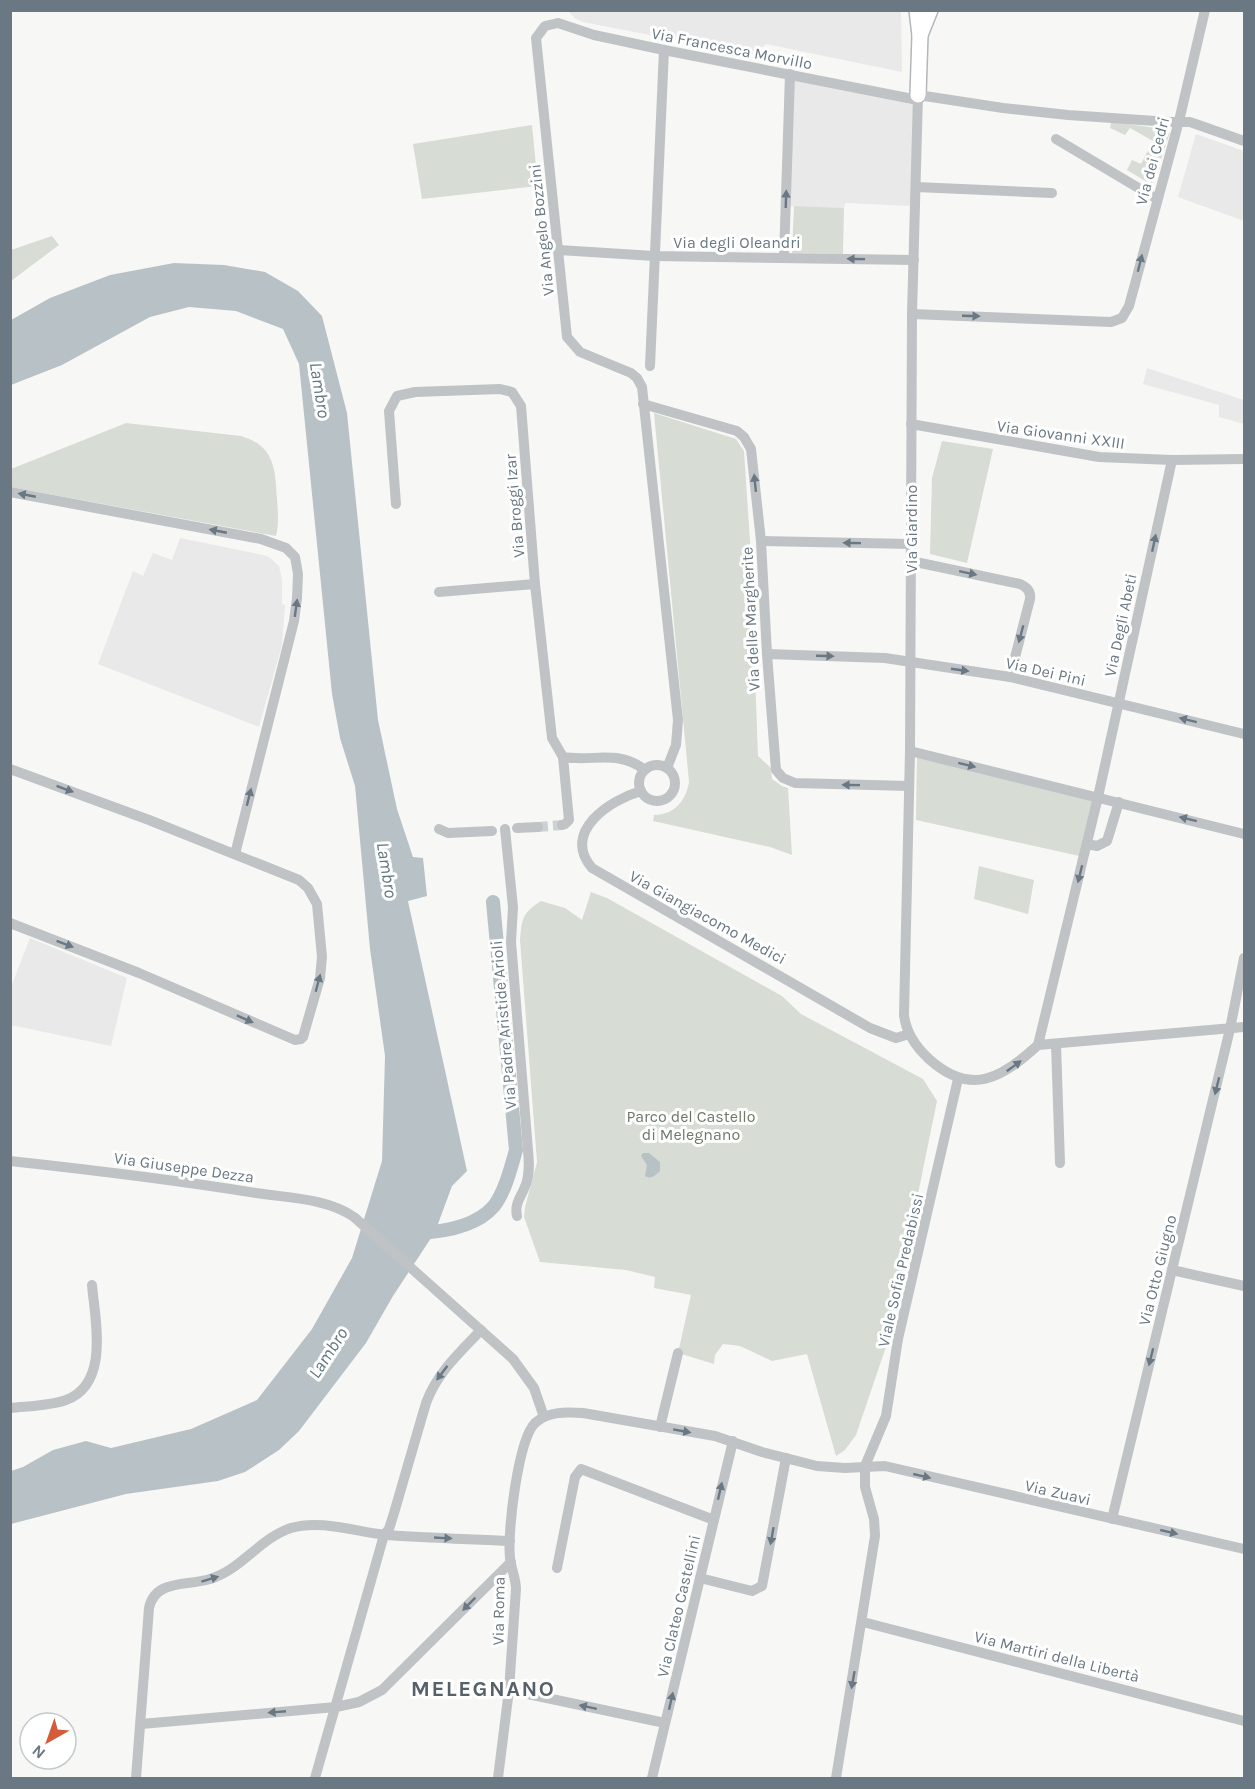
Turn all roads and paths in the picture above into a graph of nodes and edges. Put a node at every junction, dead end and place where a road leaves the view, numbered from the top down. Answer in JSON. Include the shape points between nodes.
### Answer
{"nodes":[{"id":1,"x":917,"y":10,"type":"edge"},
{"id":2,"x":930,"y":10,"type":"edge"},
{"id":3,"x":1205,"y":10,"type":"edge"},
{"id":4,"x":542,"y":29,"type":"joint"},
{"id":5,"x":920,"y":35,"type":"junction"},
{"id":6,"x":664,"y":50,"type":"junction"},
{"id":7,"x":790,"y":74,"type":"junction"},
{"id":8,"x":918,"y":98,"type":"junction"},
{"id":9,"x":1179,"y":121,"type":"junction"},
{"id":10,"x":1056,"y":139,"type":"dead end"},
{"id":11,"x":1245,"y":141,"type":"edge"},
{"id":12,"x":916,"y":187,"type":"junction"},
{"id":13,"x":1052,"y":193,"type":"dead end"},
{"id":14,"x":1157,"y":199,"type":"junction"},
{"id":15,"x":559,"y":250,"type":"junction"},
{"id":16,"x":654,"y":256,"type":"junction"},
{"id":17,"x":784,"y":257,"type":"junction"},
{"id":18,"x":914,"y":260,"type":"junction"},
{"id":19,"x":912,"y":314,"type":"junction"},
{"id":20,"x":650,"y":366,"type":"dead end"},
{"id":21,"x":643,"y":404,"type":"junction"},
{"id":22,"x":911,"y":424,"type":"junction"},
{"id":23,"x":1245,"y":459,"type":"edge"},
{"id":24,"x":1172,"y":460,"type":"junction"},
{"id":25,"x":10,"y":492,"type":"edge"},
{"id":26,"x":396,"y":504,"type":"dead end"},
{"id":27,"x":761,"y":541,"type":"junction"},
{"id":28,"x":910,"y":544,"type":"junction"},
{"id":29,"x":910,"y":561,"type":"junction"},
{"id":30,"x":535,"y":584,"type":"junction"},
{"id":31,"x":439,"y":592,"type":"dead end"},
{"id":32,"x":766,"y":654,"type":"junction"},
{"id":33,"x":910,"y":663,"type":"junction"},
{"id":34,"x":1010,"y":677,"type":"junction"},
{"id":35,"x":1119,"y":703,"type":"junction"},
{"id":36,"x":1245,"y":734,"type":"edge"},
{"id":37,"x":910,"y":750,"type":"junction"},
{"id":38,"x":563,"y":757,"type":"junction"},
{"id":39,"x":10,"y":768,"type":"edge"},
{"id":40,"x":667,"y":768,"type":"junction"},
{"id":41,"x":645,"y":770,"type":"junction"},
{"id":42,"x":909,"y":786,"type":"junction"},
{"id":43,"x":641,"y":791,"type":"junction"},
{"id":44,"x":1098,"y":797,"type":"junction"},
{"id":45,"x":1119,"y":802,"type":"junction"},
{"id":46,"x":562,"y":825,"type":"dead end"},
{"id":47,"x":538,"y":827,"type":"tunnel mouth"},
{"id":48,"x":517,"y":828,"type":"dead end"},
{"id":49,"x":439,"y":829,"type":"dead end"},
{"id":50,"x":505,"y":829,"type":"dead end"},
{"id":51,"x":492,"y":831,"type":"dead end"},
{"id":52,"x":1245,"y":834,"type":"edge"},
{"id":53,"x":1087,"y":844,"type":"junction"},
{"id":54,"x":235,"y":854,"type":"junction"},
{"id":55,"x":10,"y":923,"type":"edge"},
{"id":56,"x":1245,"y":958,"type":"edge"},
{"id":57,"x":1245,"y":1027,"type":"edge"},
{"id":58,"x":1230,"y":1029,"type":"junction"},
{"id":59,"x":909,"y":1034,"type":"junction"},
{"id":60,"x":1056,"y":1044,"type":"junction"},
{"id":61,"x":1038,"y":1046,"type":"junction"},
{"id":62,"x":958,"y":1079,"type":"junction"},
{"id":63,"x":10,"y":1161,"type":"edge"},
{"id":64,"x":1060,"y":1163,"type":"dead end"},
{"id":65,"x":517,"y":1216,"type":"dead end"},
{"id":66,"x":1172,"y":1270,"type":"junction"},
{"id":67,"x":92,"y":1285,"type":"dead end"},
{"id":68,"x":1245,"y":1286,"type":"edge"},
{"id":69,"x":481,"y":1330,"type":"junction"},
{"id":70,"x":678,"y":1353,"type":"dead end"},
{"id":71,"x":10,"y":1408,"type":"edge"},
{"id":72,"x":544,"y":1417,"type":"junction"},
{"id":73,"x":660,"y":1427,"type":"junction"},
{"id":74,"x":733,"y":1441,"type":"junction"},
{"id":75,"x":786,"y":1458,"type":"junction"},
{"id":76,"x":865,"y":1466,"type":"junction"},
{"id":77,"x":1112,"y":1519,"type":"junction"},
{"id":78,"x":714,"y":1520,"type":"junction"},
{"id":79,"x":384,"y":1534,"type":"junction"},
{"id":80,"x":510,"y":1541,"type":"junction"},
{"id":81,"x":1245,"y":1549,"type":"edge"},
{"id":82,"x":511,"y":1562,"type":"junction"},
{"id":83,"x":557,"y":1568,"type":"dead end"},
{"id":84,"x":700,"y":1578,"type":"junction"},
{"id":85,"x":862,"y":1622,"type":"junction"},
{"id":86,"x":509,"y":1690,"type":"junction"},
{"id":87,"x":336,"y":1707,"type":"junction"},
{"id":88,"x":1245,"y":1720,"type":"edge"},
{"id":89,"x":665,"y":1723,"type":"junction"},
{"id":90,"x":141,"y":1724,"type":"junction"},
{"id":91,"x":136,"y":1779,"type":"edge"},
{"id":92,"x":315,"y":1779,"type":"edge"},
{"id":93,"x":498,"y":1779,"type":"edge"},
{"id":94,"x":652,"y":1779,"type":"edge"},
{"id":95,"x":836,"y":1779,"type":"edge"}],
"edges":[{"from":1,"to":5,"type":"street","name":"Via Giardino"},
{"from":2,"to":5,"type":"street","name":"Via Giardino"},
{"from":3,"to":9,"type":"street","name":"Via dei Cedri"},
{"from":4,"to":6,"type":"street","name":"Via Francesca Morvillo","via":[[558,23],[589,34]]},
{"from":4,"to":15,"type":"street","name":"Via Angelo Bozzini","via":[[535,46]]},
{"from":5,"to":8,"type":"street","name":"Via Giardino"},
{"from":6,"to":7,"type":"street","name":"Via Francesca Morvillo"},
{"from":6,"to":16,"type":"street"},
{"from":7,"to":8,"type":"street","name":"Via Francesca Morvillo"},
{"from":17,"to":7,"type":"street","one_way":true},
{"from":8,"to":9,"type":"street","name":"Via Francesca Morvillo","via":[[1068,115]]},
{"from":8,"to":12,"type":"street","name":"Via Giardino"},
{"from":9,"to":11,"type":"street","name":"Via Francesca Morvillo"},
{"from":9,"to":14,"type":"street","name":"Via dei Cedri"},
{"from":10,"to":14,"type":"street"},
{"from":12,"to":13,"type":"street"},
{"from":12,"to":18,"type":"street","name":"Via Giardino"},
{"from":19,"to":14,"type":"street","name":"Via dei Cedri","one_way":true,"via":[[1111,322],[1122,318],[1129,306]]},
{"from":15,"to":16,"type":"street","name":"Via degli Oleandri"},
{"from":15,"to":21,"type":"street","name":"Via Angelo Bozzini","via":[[568,340],[584,354],[637,378]]},
{"from":16,"to":17,"type":"street","name":"Via degli Oleandri"},
{"from":16,"to":20,"type":"street"},
{"from":18,"to":17,"type":"street","name":"Via degli Oleandri","one_way":true},
{"from":18,"to":19,"type":"street","name":"Via Giardino"},
{"from":19,"to":22,"type":"street","name":"Via Giardino"},
{"from":27,"to":21,"type":"street","name":"Via delle Margherite","one_way":true,"via":[[752,453],[744,437],[734,430]]},
{"from":21,"to":40,"type":"street","via":[[678,727]]},
{"from":22,"to":24,"type":"street","name":"Via Giovanni XXIII","via":[[1086,455]]},
{"from":22,"to":28,"type":"street","name":"Via Giardino"},
{"from":23,"to":24,"type":"street","name":"Via Giovanni XXIII"},
{"from":35,"to":24,"type":"street","name":"Via Degli Abeti","one_way":true},
{"from":54,"to":25,"type":"street","one_way":true,"via":[[292,627],[298,581],[295,557],[275,543]]},
{"from":26,"to":30,"type":"street","name":"Via Broggi Izar","via":[[389,411],[397,396],[500,389],[512,392],[521,406]]},
{"from":28,"to":27,"type":"street","one_way":true},
{"from":27,"to":32,"type":"street","name":"Via delle Margherite"},
{"from":28,"to":29,"type":"street","name":"Via Giardino"},
{"from":29,"to":33,"type":"street","name":"Via Giardino"},
{"from":29,"to":34,"type":"street","one_way":true,"via":[[1020,584],[1029,591]]},
{"from":30,"to":31,"type":"street"},
{"from":30,"to":38,"type":"street","name":"Via Broggi Izar","via":[[551,734]]},
{"from":32,"to":33,"type":"street","name":"Via Dei Pini","one_way":true,"via":[[885,658]]},
{"from":42,"to":32,"type":"street","name":"Via delle Margherite","one_way":true,"via":[[800,784],[783,778],[774,763]]},
{"from":33,"to":34,"type":"street","name":"Via Dei Pini","one_way":true},
{"from":33,"to":37,"type":"street","name":"Via Giardino"},
{"from":34,"to":35,"type":"street","name":"Via Dei Pini"},
{"from":36,"to":35,"type":"street","name":"Via Dei Pini","one_way":true},
{"from":35,"to":44,"type":"street","name":"Via Degli Abeti"},
{"from":37,"to":42,"type":"street","name":"Via Giardino"},
{"from":37,"to":44,"type":"street","one_way":true},
{"from":38,"to":41,"type":"street","via":[[618,757]]},
{"from":38,"to":46,"type":"street","via":[[569,820]]},
{"from":39,"to":54,"type":"street","one_way":true},
{"from":40,"to":41,"type":"street","via":[[656,765]]},
{"from":40,"to":43,"type":"street","via":[[675,783],[667,798],[655,801]]},
{"from":41,"to":43,"type":"street","via":[[640,780]]},
{"from":42,"to":59,"type":"street","name":"Via Giardino","via":[[905,1023]]},
{"from":43,"to":59,"type":"street","name":"Via Giangiacomo Medici","via":[[611,805],[588,824],[582,844],[592,868],[870,1028],[896,1038]]},
{"from":44,"to":45,"type":"street"},
{"from":44,"to":53,"type":"street","name":"Via Degli Abeti"},
{"from":52,"to":45,"type":"street","one_way":true},
{"from":45,"to":53,"type":"street","via":[[1107,841],[1097,846]]},
{"from":47,"to":48,"type":"street"},
{"from":49,"to":51,"type":"street"},
{"from":50,"to":65,"type":"street","name":"Via Padre Aristide Arioli","via":[[529,1160],[526,1183],[515,1208]]},
{"from":53,"to":61,"type":"street","name":"Via Degli Abeti","one_way":true},
{"from":55,"to":54,"type":"street","one_way":true,"via":[[302,1040],[322,968],[317,904],[308,888],[295,878]]},
{"from":56,"to":58,"type":"street","name":"Via Otto Giugno"},
{"from":57,"to":58,"type":"street"},
{"from":58,"to":60,"type":"street"},
{"from":58,"to":66,"type":"street","name":"Via Otto Giugno","one_way":true},
{"from":59,"to":62,"type":"street","via":[[930,1060]]},
{"from":60,"to":61,"type":"street"},
{"from":60,"to":64,"type":"street"},
{"from":62,"to":61,"type":"street","one_way":true,"via":[[983,1079],[1004,1073]]},
{"from":62,"to":76,"type":"street","name":"Viale Sofia Predabissi","via":[[898,1339],[886,1416]]},
{"from":63,"to":69,"type":"street","name":"Via Giuseppe Dezza","via":[[147,1176],[334,1207],[351,1215]]},
{"from":66,"to":68,"type":"street"},
{"from":66,"to":77,"type":"street","name":"Via Otto Giugno","one_way":true},
{"from":67,"to":71,"type":"street","via":[[97,1355],[87,1384],[66,1400]]},
{"from":69,"to":72,"type":"street","via":[[524,1372],[537,1393]]},
{"from":69,"to":79,"type":"street","one_way":true,"via":[[431,1389],[389,1529]]},
{"from":70,"to":73,"type":"street"},
{"from":72,"to":73,"type":"street","name":"Via Zuavi","via":[[563,1412],[584,1413]]},
{"from":72,"to":80,"type":"street","name":"Via Roma","via":[[532,1427],[524,1443]]},
{"from":73,"to":74,"type":"street","name":"Via Zuavi","one_way":true},
{"from":74,"to":75,"type":"street","name":"Via Zuavi"},
{"from":78,"to":74,"type":"street","name":"Via Clateo Castellini","one_way":true},
{"from":75,"to":76,"type":"street","name":"Via Zuavi","via":[[824,1467]]},
{"from":75,"to":84,"type":"street","one_way":true,"via":[[762,1586],[752,1591]]},
{"from":76,"to":77,"type":"street","name":"Via Zuavi","one_way":true,"via":[[891,1468]]},
{"from":76,"to":85,"type":"street","via":[[865,1487],[875,1531]]},
{"from":77,"to":81,"type":"street","name":"Via Zuavi","one_way":true},
{"from":78,"to":83,"type":"street","via":[[581,1469],[575,1477]]},
{"from":78,"to":84,"type":"street","name":"Via Clateo Castellini"},
{"from":79,"to":80,"type":"street","one_way":true},
{"from":79,"to":87,"type":"street"},
{"from":90,"to":79,"type":"street","one_way":true,"via":[[149,1608],[154,1594],[165,1587],[221,1575],[274,1536],[294,1527],[314,1525]]},
{"from":80,"to":82,"type":"street","name":"Via Roma"},
{"from":82,"to":86,"type":"street","name":"Via Roma","via":[[516,1589]]},
{"from":82,"to":87,"type":"street","one_way":true,"via":[[389,1684],[364,1700]]},
{"from":89,"to":84,"type":"street","name":"Via Clateo Castellini","one_way":true},
{"from":85,"to":88,"type":"street","name":"Via Martiri della Libertà"},
{"from":85,"to":95,"type":"street","one_way":true},
{"from":89,"to":86,"type":"street","one_way":true},
{"from":86,"to":93,"type":"street","name":"Via Roma"},
{"from":87,"to":90,"type":"street","one_way":true},
{"from":87,"to":92,"type":"street"},
{"from":89,"to":94,"type":"street","name":"Via Clateo Castellini"},
{"from":90,"to":91,"type":"street"}]}
